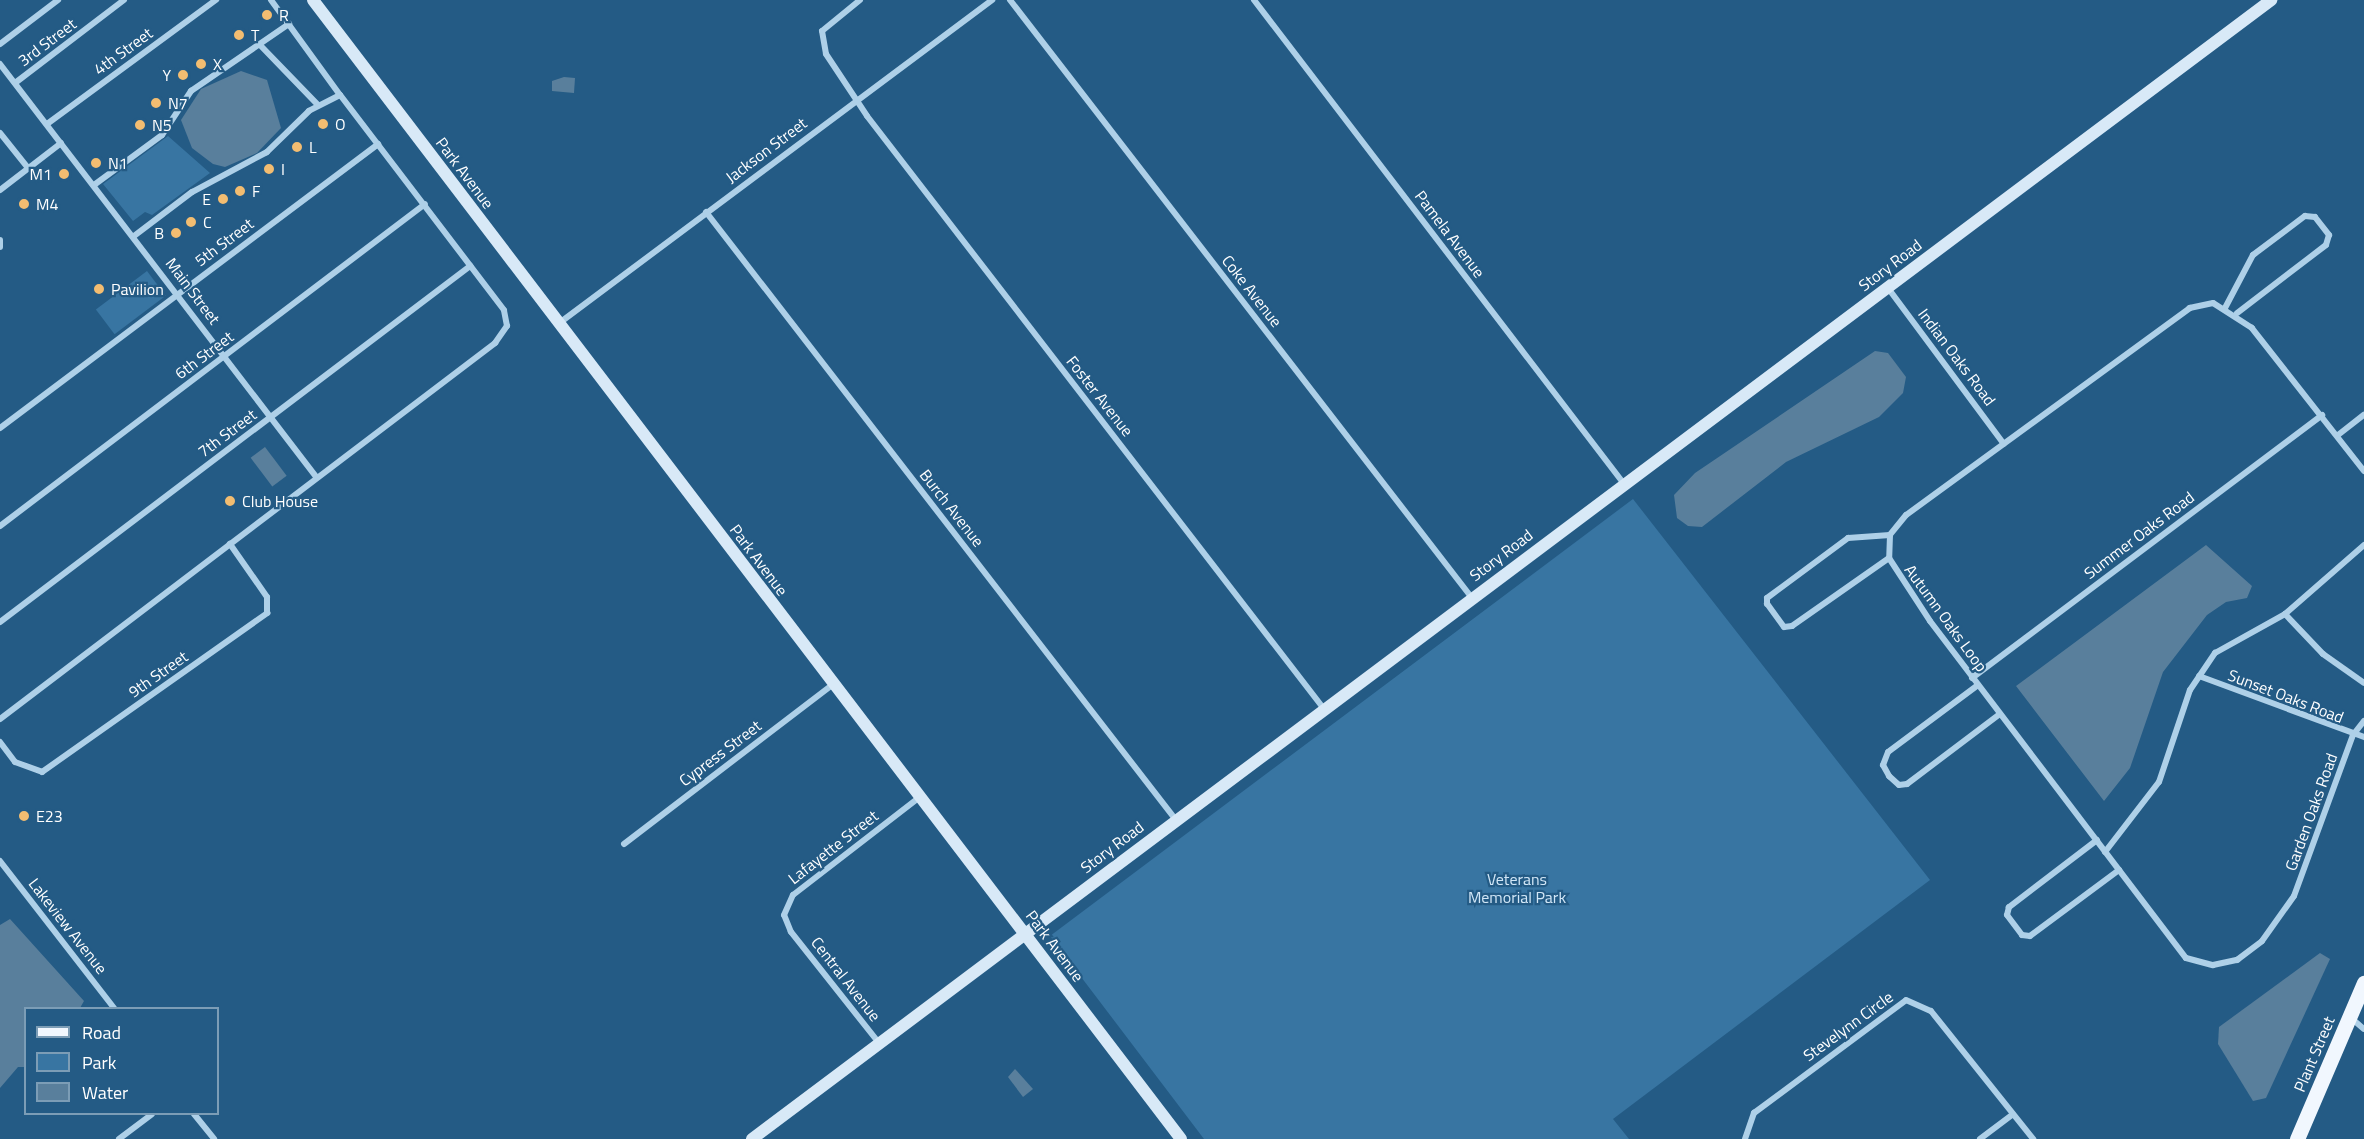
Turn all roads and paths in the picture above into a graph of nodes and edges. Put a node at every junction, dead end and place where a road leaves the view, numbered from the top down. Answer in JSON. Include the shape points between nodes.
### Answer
{"nodes":[{"id":1,"x":58,"y":0,"type":"edge"},
{"id":2,"x":124,"y":0,"type":"edge"},
{"id":3,"x":216,"y":0,"type":"edge"},
{"id":4,"x":271,"y":0,"type":"edge"},
{"id":5,"x":313,"y":0,"type":"edge"},
{"id":6,"x":860,"y":0,"type":"edge"},
{"id":7,"x":992,"y":0,"type":"edge"},
{"id":8,"x":1010,"y":0,"type":"edge"},
{"id":9,"x":1254,"y":0,"type":"edge"},
{"id":10,"x":2271,"y":0,"type":"edge"},
{"id":11,"x":289,"y":24,"type":"junction"},
{"id":12,"x":0,"y":44,"type":"edge"},
{"id":13,"x":260,"y":45,"type":"junction"},
{"id":14,"x":0,"y":64,"type":"edge"},
{"id":15,"x":15,"y":83,"type":"junction"},
{"id":16,"x":340,"y":95,"type":"junction"},
{"id":17,"x":857,"y":98,"type":"junction"},
{"id":18,"x":318,"y":105,"type":"junction"},
{"id":19,"x":47,"y":124,"type":"junction"},
{"id":20,"x":0,"y":133,"type":"edge"},
{"id":21,"x":61,"y":143,"type":"junction"},
{"id":22,"x":378,"y":144,"type":"junction"},
{"id":23,"x":28,"y":168,"type":"junction"},
{"id":24,"x":94,"y":185,"type":"junction"},
{"id":25,"x":0,"y":190,"type":"edge"},
{"id":26,"x":425,"y":204,"type":"junction"},
{"id":27,"x":706,"y":212,"type":"junction"},
{"id":28,"x":134,"y":236,"type":"junction"},
{"id":29,"x":470,"y":266,"type":"junction"},
{"id":30,"x":1888,"y":287,"type":"junction"},
{"id":31,"x":178,"y":293,"type":"junction"},
{"id":32,"x":2225,"y":308,"type":"junction"},
{"id":33,"x":2236,"y":313,"type":"junction"},
{"id":34,"x":558,"y":324,"type":"junction"},
{"id":35,"x":225,"y":356,"type":"junction"},
{"id":36,"x":2322,"y":415,"type":"junction"},
{"id":37,"x":2364,"y":415,"type":"edge"},
{"id":38,"x":272,"y":417,"type":"junction"},
{"id":39,"x":0,"y":428,"type":"edge"},
{"id":40,"x":2338,"y":435,"type":"junction"},
{"id":41,"x":2004,"y":444,"type":"junction"},
{"id":42,"x":2363,"y":466,"type":"edge"},
{"id":43,"x":317,"y":478,"type":"junction"},
{"id":44,"x":1624,"y":484,"type":"junction"},
{"id":45,"x":0,"y":526,"type":"edge"},
{"id":46,"x":1890,"y":535,"type":"junction"},
{"id":47,"x":230,"y":544,"type":"junction"},
{"id":48,"x":2364,"y":545,"type":"edge"},
{"id":49,"x":1889,"y":558,"type":"junction"},
{"id":50,"x":1472,"y":598,"type":"junction"},
{"id":51,"x":2285,"y":614,"type":"junction"},
{"id":52,"x":0,"y":622,"type":"edge"},
{"id":53,"x":2199,"y":676,"type":"junction"},
{"id":54,"x":1972,"y":678,"type":"junction"},
{"id":55,"x":2364,"y":683,"type":"edge"},
{"id":56,"x":832,"y":684,"type":"junction"},
{"id":57,"x":1978,"y":685,"type":"junction"},
{"id":58,"x":1324,"y":709,"type":"junction"},
{"id":59,"x":2000,"y":714,"type":"junction"},
{"id":60,"x":0,"y":720,"type":"edge"},
{"id":61,"x":2364,"y":722,"type":"edge"},
{"id":62,"x":2353,"y":735,"type":"junction"},
{"id":63,"x":2364,"y":737,"type":"edge"},
{"id":64,"x":0,"y":742,"type":"edge"},
{"id":65,"x":921,"y":796,"type":"junction"},
{"id":66,"x":1176,"y":820,"type":"junction"},
{"id":67,"x":2097,"y":840,"type":"junction"},
{"id":68,"x":624,"y":844,"type":"dead end"},
{"id":69,"x":2105,"y":852,"type":"junction"},
{"id":70,"x":0,"y":861,"type":"edge"},
{"id":71,"x":2119,"y":870,"type":"junction"},
{"id":72,"x":791,"y":932,"type":"joint"},
{"id":73,"x":1025,"y":934,"type":"junction"},
{"id":74,"x":2364,"y":982,"type":"edge"},
{"id":75,"x":113,"y":1007,"type":"edge"},
{"id":76,"x":2350,"y":1016,"type":"junction"},
{"id":77,"x":2364,"y":1029,"type":"edge"},
{"id":78,"x":879,"y":1043,"type":"junction"},
{"id":79,"x":2013,"y":1114,"type":"junction"},
{"id":80,"x":149,"y":1115,"type":"edge"},
{"id":81,"x":196,"y":1115,"type":"edge"},
{"id":82,"x":118,"y":1139,"type":"edge"},
{"id":83,"x":214,"y":1139,"type":"edge"},
{"id":84,"x":752,"y":1139,"type":"edge"},
{"id":85,"x":1181,"y":1139,"type":"edge"},
{"id":86,"x":1745,"y":1139,"type":"edge"},
{"id":87,"x":1980,"y":1139,"type":"edge"},
{"id":88,"x":2033,"y":1139,"type":"edge"},
{"id":89,"x":2297,"y":1139,"type":"edge"}],
"edges":[{"from":1,"to":12,"type":"street"},
{"from":2,"to":15,"type":"street","name":"3rd Street"},
{"from":3,"to":19,"type":"street","name":"4th Street"},
{"from":4,"to":11,"type":"street"},
{"from":5,"to":34,"type":"street","name":"Park Avenue"},
{"from":6,"to":17,"type":"street","name":"Foster Avenue","via":[[830,22],[822,41]]},
{"from":7,"to":17,"type":"street","name":"Jackson Street"},
{"from":8,"to":50,"type":"street","name":"Coke Avenue"},
{"from":9,"to":44,"type":"street","name":"Pamela Avenue"},
{"from":10,"to":30,"type":"street","name":"Story Road"},
{"from":11,"to":13,"type":"street"},
{"from":11,"to":16,"type":"street"},
{"from":13,"to":18,"type":"street"},
{"from":13,"to":24,"type":"street","via":[[191,91],[162,135]]},
{"from":14,"to":15,"type":"street","name":"Main Street"},
{"from":15,"to":19,"type":"street","name":"Main Street"},
{"from":16,"to":18,"type":"street"},
{"from":16,"to":22,"type":"street"},
{"from":17,"to":27,"type":"street","name":"Jackson Street"},
{"from":17,"to":58,"type":"street","name":"Foster Avenue"},
{"from":18,"to":28,"type":"street","via":[[267,152],[192,192]]},
{"from":19,"to":21,"type":"street","name":"Main Street"},
{"from":20,"to":23,"type":"street"},
{"from":21,"to":23,"type":"street"},
{"from":21,"to":24,"type":"street","name":"Main Street"},
{"from":22,"to":26,"type":"street"},
{"from":22,"to":31,"type":"street","name":"5th Street"},
{"from":23,"to":25,"type":"street"},
{"from":24,"to":28,"type":"street","name":"Main Street"},
{"from":26,"to":29,"type":"street"},
{"from":26,"to":35,"type":"street","name":"6th Street"},
{"from":27,"to":34,"type":"street","name":"Jackson Street"},
{"from":27,"to":66,"type":"street","name":"Burch Avenue"},
{"from":28,"to":31,"type":"street","name":"Main Street"},
{"from":29,"to":38,"type":"street","name":"7th Street"},
{"from":29,"to":43,"type":"street","via":[[504,310],[507,326],[502,336]]},
{"from":30,"to":41,"type":"street","name":"Indian Oaks Road"},
{"from":30,"to":44,"type":"street","name":"Story Road"},
{"from":31,"to":35,"type":"street","name":"Main Street"},
{"from":31,"to":39,"type":"street","name":"5th Street"},
{"from":32,"to":33,"type":"street"},
{"from":32,"to":33,"type":"street","via":[[2253,255],[2306,216],[2315,217],[2329,234],[2326,245]]},
{"from":32,"to":41,"type":"street","via":[[2213,303],[2190,308]]},
{"from":33,"to":36,"type":"street"},
{"from":34,"to":56,"type":"street","name":"Park Avenue"},
{"from":35,"to":38,"type":"street","name":"Main Street"},
{"from":35,"to":45,"type":"street","name":"6th Street"},
{"from":36,"to":40,"type":"street"},
{"from":36,"to":54,"type":"street","name":"Summer Oaks Road"},
{"from":37,"to":40,"type":"street"},
{"from":38,"to":43,"type":"street","name":"Main Street"},
{"from":38,"to":52,"type":"street","name":"7th Street"},
{"from":40,"to":42,"type":"street"},
{"from":41,"to":46,"type":"street","via":[[1906,515]]},
{"from":43,"to":47,"type":"street"},
{"from":44,"to":50,"type":"street","name":"Story Road"},
{"from":46,"to":49,"type":"street","name":"Autumn Oaks Loop"},
{"from":46,"to":49,"type":"street","via":[[1848,538],[1767,598],[1767,604],[1784,627],[1792,626]]},
{"from":47,"to":60,"type":"street"},
{"from":47,"to":64,"type":"street","name":"9th Street","via":[[267,597],[267,613],[42,772],[15,762]]},
{"from":48,"to":51,"type":"street"},
{"from":49,"to":54,"type":"street","name":"Autumn Oaks Loop"},
{"from":50,"to":58,"type":"street","name":"Story Road"},
{"from":51,"to":53,"type":"street","via":[[2215,653]]},
{"from":51,"to":55,"type":"street","via":[[2323,654]]},
{"from":53,"to":62,"type":"street","name":"Sunset Oaks Road"},
{"from":53,"to":69,"type":"street","via":[[2159,782]]},
{"from":54,"to":57,"type":"street","name":"Autumn Oaks Loop"},
{"from":56,"to":65,"type":"street","name":"Park Avenue"},
{"from":56,"to":68,"type":"street","name":"Cypress Street"},
{"from":57,"to":59,"type":"street","name":"Autumn Oaks Loop"},
{"from":57,"to":59,"type":"street","via":[[1888,753],[1883,765],[1889,776],[1899,785],[1907,784]]},
{"from":58,"to":66,"type":"street","name":"Story Road"},
{"from":59,"to":67,"type":"street","name":"Autumn Oaks Loop"},
{"from":61,"to":62,"type":"street","name":"Garden Oaks Road"},
{"from":62,"to":63,"type":"street","name":"Sunset Oaks Road"},
{"from":62,"to":71,"type":"street","name":"Garden Oaks Road","via":[[2294,896],[2262,941],[2237,960],[2213,965],[2186,958]]},
{"from":65,"to":72,"type":"street","name":"Lafayette Street","via":[[793,895],[784,915]]},
{"from":65,"to":73,"type":"street","name":"Park Avenue"},
{"from":66,"to":73,"type":"street","name":"Story Road"},
{"from":67,"to":69,"type":"street","name":"Autumn Oaks Loop"},
{"from":67,"to":71,"type":"street","via":[[2009,907],[2007,915],[2022,934],[2030,936]]},
{"from":69,"to":71,"type":"street","name":"Garden Oaks Road"},
{"from":70,"to":75,"type":"street","name":"Lakeview Avenue"},
{"from":72,"to":78,"type":"street","name":"Central Avenue"},
{"from":73,"to":78,"type":"street","name":"Story Road"},
{"from":73,"to":85,"type":"street","name":"Park Avenue"},
{"from":74,"to":76,"type":"main road","name":"Plant Street"},
{"from":76,"to":77,"type":"street"},
{"from":76,"to":89,"type":"main road","name":"Plant Street"},
{"from":78,"to":84,"type":"street","name":"Story Road"},
{"from":79,"to":86,"type":"street","name":"Stevelynn Circle","via":[[1931,1011],[1906,1000],[1754,1113]]},
{"from":79,"to":87,"type":"street"},
{"from":79,"to":88,"type":"street"},
{"from":80,"to":82,"type":"street"},
{"from":81,"to":83,"type":"street"}]}
